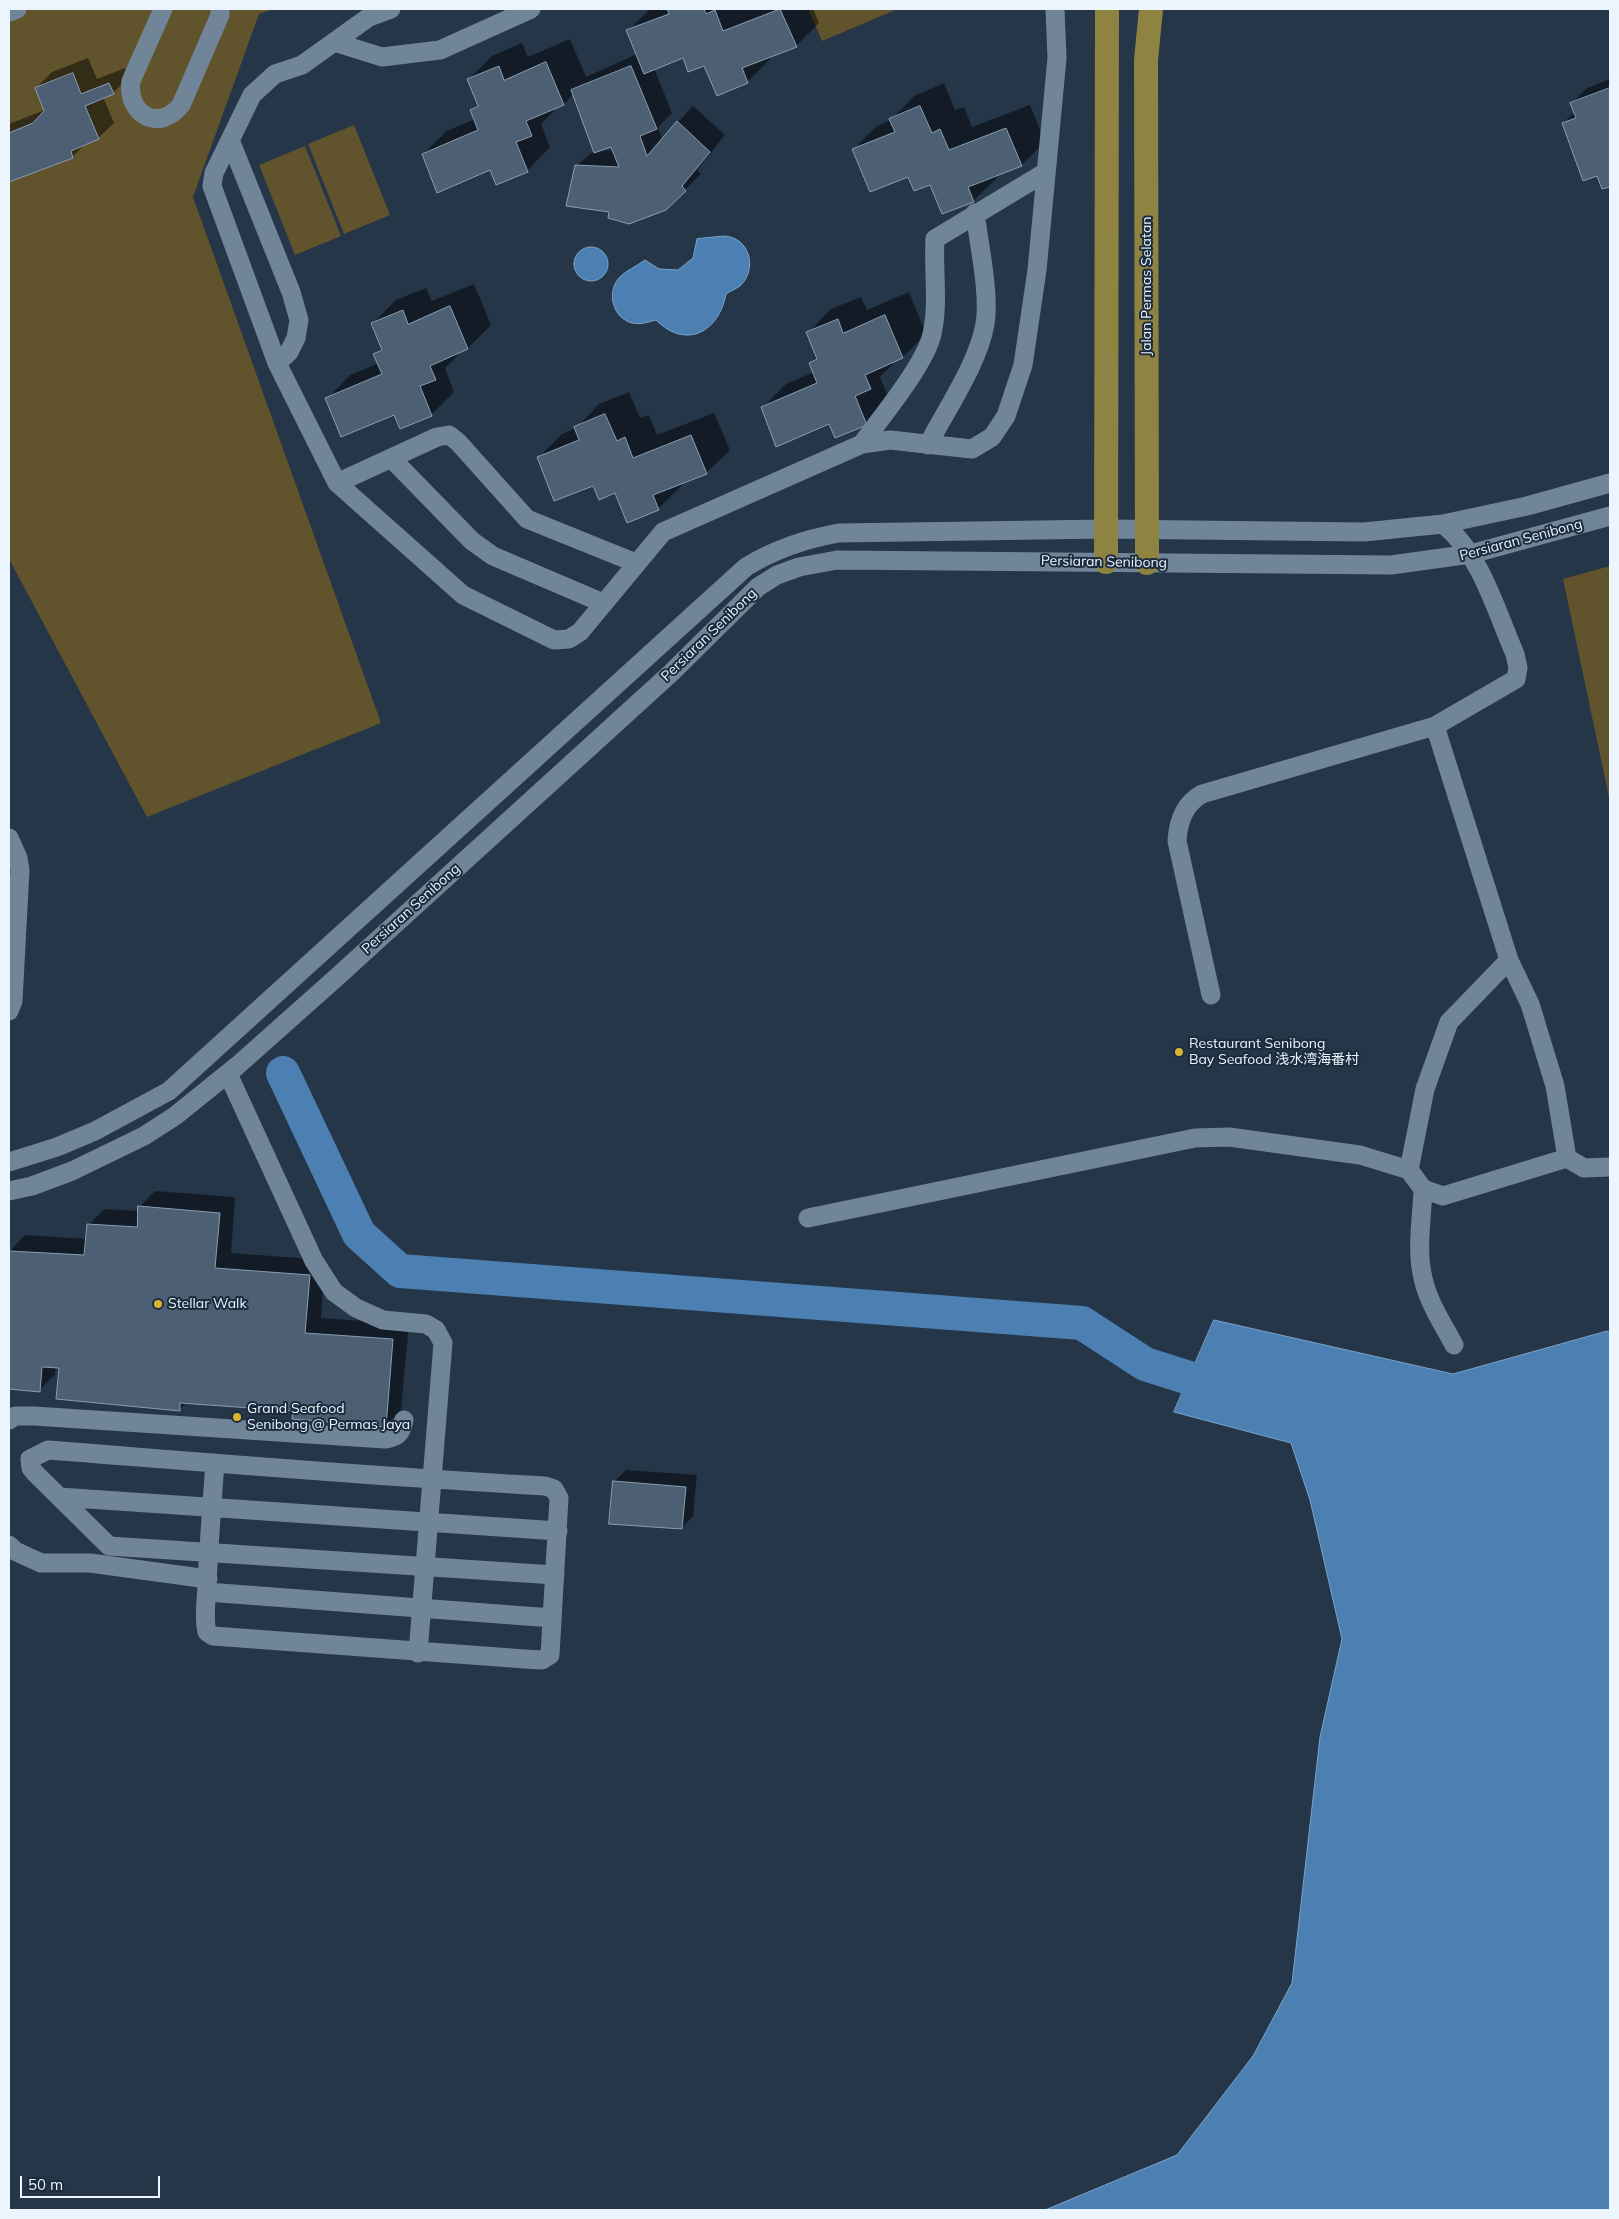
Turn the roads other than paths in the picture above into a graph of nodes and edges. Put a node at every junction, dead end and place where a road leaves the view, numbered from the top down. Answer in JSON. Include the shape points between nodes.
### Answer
{"nodes":[{"id":1,"x":17,"y":9,"type":"edge"},
{"id":2,"x":163,"y":9,"type":"edge"},
{"id":3,"x":220,"y":9,"type":"edge"},
{"id":4,"x":391,"y":9,"type":"edge"},
{"id":5,"x":531,"y":9,"type":"edge"},
{"id":6,"x":1055,"y":9,"type":"edge"},
{"id":7,"x":1107,"y":9,"type":"edge"},
{"id":8,"x":1151,"y":9,"type":"edge"},
{"id":9,"x":9,"y":12,"type":"edge"},
{"id":10,"x":334,"y":42,"type":"junction"},
{"id":11,"x":1106,"y":56,"type":"junction"},
{"id":12,"x":1146,"y":60,"type":"junction"},
{"id":13,"x":230,"y":140,"type":"junction"},
{"id":14,"x":1046,"y":172,"type":"junction"},
{"id":15,"x":975,"y":214,"type":"junction"},
{"id":16,"x":277,"y":363,"type":"junction"},
{"id":17,"x":862,"y":444,"type":"junction"},
{"id":18,"x":928,"y":445,"type":"junction"},
{"id":19,"x":391,"y":458,"type":"junction"},
{"id":20,"x":337,"y":483,"type":"junction"},
{"id":21,"x":1610,"y":483,"type":"edge"},
{"id":22,"x":1610,"y":516,"type":"edge"},
{"id":23,"x":1443,"y":524,"type":"junction"},
{"id":24,"x":1106,"y":528,"type":"junction"},
{"id":25,"x":1147,"y":529,"type":"junction"},
{"id":26,"x":1471,"y":554,"type":"junction"},
{"id":27,"x":1106,"y":562,"type":"junction"},
{"id":28,"x":1147,"y":562,"type":"junction"},
{"id":29,"x":636,"y":563,"type":"junction"},
{"id":30,"x":603,"y":604,"type":"junction"},
{"id":31,"x":1436,"y":726,"type":"junction"},
{"id":32,"x":9,"y":838,"type":"edge"},
{"id":33,"x":1509,"y":960,"type":"junction"},
{"id":34,"x":1211,"y":995,"type":"dead end"},
{"id":35,"x":9,"y":1011,"type":"edge"},
{"id":36,"x":233,"y":1070,"type":"junction"},
{"id":37,"x":1567,"y":1158,"type":"junction"},
{"id":38,"x":9,"y":1162,"type":"edge"},
{"id":39,"x":1610,"y":1166,"type":"edge"},
{"id":40,"x":1410,"y":1170,"type":"junction"},
{"id":41,"x":1424,"y":1189,"type":"junction"},
{"id":42,"x":9,"y":1190,"type":"edge"},
{"id":43,"x":808,"y":1218,"type":"dead end"},
{"id":44,"x":1454,"y":1345,"type":"dead end"},
{"id":45,"x":9,"y":1420,"type":"edge"},
{"id":46,"x":404,"y":1420,"type":"dead end"},
{"id":47,"x":215,"y":1463,"type":"junction"},
{"id":48,"x":433,"y":1480,"type":"junction"},
{"id":49,"x":59,"y":1497,"type":"junction"},
{"id":50,"x":212,"y":1507,"type":"junction"},
{"id":51,"x":429,"y":1522,"type":"junction"},
{"id":52,"x":558,"y":1531,"type":"junction"},
{"id":53,"x":9,"y":1544,"type":"edge"},
{"id":54,"x":209,"y":1552,"type":"junction"},
{"id":55,"x":425,"y":1566,"type":"junction"},
{"id":56,"x":555,"y":1575,"type":"junction"},
{"id":57,"x":207,"y":1585,"type":"junction"},
{"id":58,"x":422,"y":1608,"type":"junction"},
{"id":59,"x":552,"y":1618,"type":"junction"},
{"id":60,"x":418,"y":1653,"type":"junction"}],
"edges":[{"from":1,"to":9,"type":"street"},
{"from":2,"to":3,"type":"street","via":[[130,91],[137,108],[154,119],[169,116],[181,105]]},
{"from":4,"to":10,"type":"street","via":[[369,17]]},
{"from":5,"to":10,"type":"street","via":[[440,50],[382,57]]},
{"from":6,"to":14,"type":"street","via":[[1057,58]]},
{"from":7,"to":11,"type":"main road"},
{"from":8,"to":12,"type":"main road","name":"Jalan Permas Selatan"},
{"from":10,"to":13,"type":"street","via":[[302,65],[275,74],[252,95]]},
{"from":11,"to":12,"type":"main road","via":[[1118,76],[1125,79],[1138,72]]},
{"from":11,"to":24,"type":"main road"},
{"from":12,"to":25,"type":"main road","name":"Jalan Permas Selatan"},
{"from":13,"to":16,"type":"street","via":[[214,173],[212,186]]},
{"from":13,"to":16,"type":"street","via":[[291,292],[299,320],[296,338],[289,352]]},
{"from":14,"to":15,"type":"street"},
{"from":14,"to":18,"type":"street","via":[[1037,270],[1023,365],[1006,416],[992,437],[972,450]]},
{"from":15,"to":17,"type":"street","via":[[935,239],[936,296],[932,336],[903,387]]},
{"from":15,"to":18,"type":"street","via":[[985,323],[976,354]]},
{"from":16,"to":20,"type":"street"},
{"from":17,"to":18,"type":"street","via":[[890,440]]},
{"from":17,"to":29,"type":"street","via":[[663,532]]},
{"from":19,"to":20,"type":"street"},
{"from":19,"to":29,"type":"street","via":[[449,435],[527,519]]},
{"from":19,"to":30,"type":"street","via":[[472,540],[493,556]]},
{"from":20,"to":30,"type":"street","via":[[463,596],[554,640],[568,639],[580,632]]},
{"from":21,"to":23,"type":"street","name":"Persiaran Senibong","via":[[1527,506]]},
{"from":22,"to":26,"type":"street","name":"Persiaran Senibong"},
{"from":23,"to":25,"type":"street","name":"Persiaran Senibong","via":[[1364,532]]},
{"from":23,"to":26,"type":"street"},
{"from":24,"to":25,"type":"street","name":"Persiaran Senibong"},
{"from":24,"to":27,"type":"main road"},
{"from":24,"to":38,"type":"street","name":"Persiaran Senibong","via":[[838,532],[765,555],[746,567],[169,1091],[132,1113],[57,1147]]},
{"from":25,"to":28,"type":"main road","name":"Jalan Permas Selatan"},
{"from":26,"to":28,"type":"street","name":"Persiaran Senibong","via":[[1391,565]]},
{"from":26,"to":31,"type":"street","via":[[1515,654],[1518,674],[1512,683]]},
{"from":27,"to":28,"type":"street","name":"Persiaran Senibong"},
{"from":27,"to":36,"type":"street","name":"Persiaran Senibong","via":[[837,560],[799,567],[758,586],[671,672]]},
{"from":29,"to":30,"type":"street"},
{"from":31,"to":33,"type":"street"},
{"from":31,"to":34,"type":"street","via":[[1202,794],[1191,804],[1178,822],[1176,840]]},
{"from":32,"to":35,"type":"street","via":[[20,870],[13,1001]]},
{"from":33,"to":37,"type":"street","via":[[1530,1004],[1555,1086]]},
{"from":33,"to":40,"type":"street","via":[[1449,1022],[1425,1089]]},
{"from":36,"to":42,"type":"street","name":"Persiaran Senibong","via":[[144,1136],[52,1179]]},
{"from":36,"to":48,"type":"street","via":[[314,1261],[334,1292],[369,1315],[383,1320],[426,1324],[440,1336],[444,1350],[436,1412]]},
{"from":37,"to":39,"type":"street","via":[[1584,1168]]},
{"from":37,"to":41,"type":"street","via":[[1444,1196]]},
{"from":40,"to":41,"type":"street"},
{"from":40,"to":43,"type":"street","via":[[1350,1154],[1229,1137],[1195,1138]]},
{"from":41,"to":44,"type":"street","via":[[1420,1252],[1423,1280]]},
{"from":45,"to":46,"type":"street","via":[[16,1416],[34,1416],[385,1439],[396,1438]]},
{"from":47,"to":48,"type":"street"},
{"from":47,"to":49,"type":"street","via":[[48,1450],[38,1453],[30,1459],[31,1468]]},
{"from":47,"to":50,"type":"street"},
{"from":48,"to":51,"type":"street"},
{"from":48,"to":52,"type":"street","via":[[554,1488],[559,1498]]},
{"from":49,"to":50,"type":"street"},
{"from":49,"to":54,"type":"street","via":[[110,1546]]},
{"from":50,"to":51,"type":"street"},
{"from":50,"to":54,"type":"street"},
{"from":51,"to":52,"type":"street"},
{"from":51,"to":55,"type":"street"},
{"from":52,"to":56,"type":"street"},
{"from":53,"to":57,"type":"street","via":[[41,1563],[90,1563]]},
{"from":54,"to":55,"type":"street"},
{"from":54,"to":57,"type":"street"},
{"from":55,"to":56,"type":"street"},
{"from":55,"to":58,"type":"street"},
{"from":56,"to":59,"type":"street"},
{"from":57,"to":58,"type":"street"},
{"from":57,"to":60,"type":"street","via":[[205,1622],[207,1632],[213,1636]]},
{"from":58,"to":59,"type":"street"},
{"from":58,"to":60,"type":"street"},
{"from":59,"to":60,"type":"street","via":[[550,1655],[542,1660]]}]}
